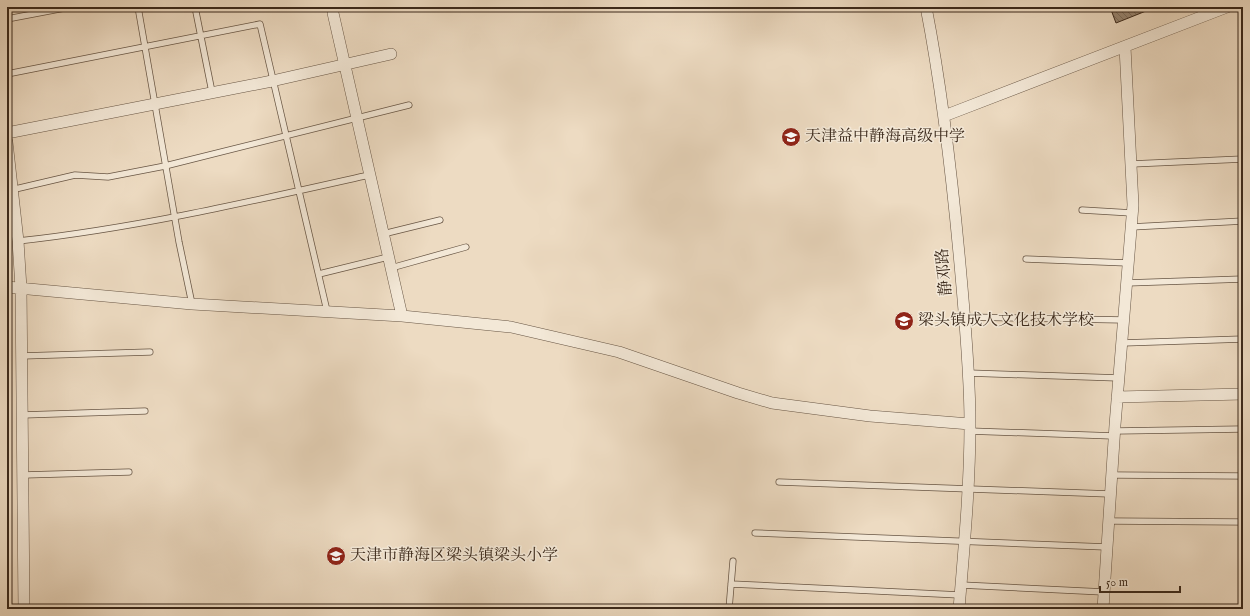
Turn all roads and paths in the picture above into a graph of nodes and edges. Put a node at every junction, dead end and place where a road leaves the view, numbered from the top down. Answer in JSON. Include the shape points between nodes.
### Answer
{"nodes":[{"id":1,"x":70,"y":7,"type":"edge"},
{"id":2,"x":138,"y":7,"type":"edge"},
{"id":3,"x":195,"y":7,"type":"edge"},
{"id":4,"x":926,"y":7,"type":"edge"},
{"id":5,"x":1227,"y":7,"type":"edge"},
{"id":6,"x":333,"y":13,"type":"dead end"},
{"id":7,"x":7,"y":19,"type":"edge"},
{"id":8,"x":200,"y":37,"type":"junction"},
{"id":9,"x":145,"y":47,"type":"junction"},
{"id":10,"x":1125,"y":47,"type":"junction"},
{"id":11,"x":391,"y":54,"type":"dead end"},
{"id":12,"x":344,"y":65,"type":"junction"},
{"id":13,"x":7,"y":74,"type":"edge"},
{"id":14,"x":272,"y":81,"type":"junction"},
{"id":15,"x":212,"y":92,"type":"junction"},
{"id":16,"x":154,"y":103,"type":"junction"},
{"id":17,"x":410,"y":105,"type":"dead end"},
{"id":18,"x":944,"y":116,"type":"junction"},
{"id":19,"x":356,"y":119,"type":"junction"},
{"id":20,"x":7,"y":133,"type":"edge"},
{"id":21,"x":286,"y":136,"type":"junction"},
{"id":22,"x":7,"y":142,"type":"edge"},
{"id":23,"x":1243,"y":159,"type":"edge"},
{"id":24,"x":1131,"y":164,"type":"junction"},
{"id":25,"x":165,"y":166,"type":"junction"},
{"id":26,"x":369,"y":175,"type":"junction"},
{"id":27,"x":10,"y":190,"type":"edge"},
{"id":28,"x":298,"y":191,"type":"junction"},
{"id":29,"x":1082,"y":210,"type":"dead end"},
{"id":30,"x":1132,"y":213,"type":"junction"},
{"id":31,"x":175,"y":218,"type":"junction"},
{"id":32,"x":440,"y":220,"type":"dead end"},
{"id":33,"x":1243,"y":221,"type":"edge"},
{"id":34,"x":1131,"y":227,"type":"junction"},
{"id":35,"x":383,"y":234,"type":"junction"},
{"id":36,"x":18,"y":241,"type":"junction"},
{"id":37,"x":466,"y":247,"type":"dead end"},
{"id":38,"x":1026,"y":259,"type":"dead end"},
{"id":39,"x":389,"y":262,"type":"junction"},
{"id":40,"x":1128,"y":263,"type":"junction"},
{"id":41,"x":318,"y":274,"type":"junction"},
{"id":42,"x":1243,"y":279,"type":"edge"},
{"id":43,"x":1126,"y":283,"type":"junction"},
{"id":44,"x":7,"y":287,"type":"edge"},
{"id":45,"x":21,"y":288,"type":"junction"},
{"id":46,"x":192,"y":304,"type":"junction"},
{"id":47,"x":327,"y":311,"type":"junction"},
{"id":48,"x":402,"y":316,"type":"junction"},
{"id":49,"x":965,"y":317,"type":"junction"},
{"id":50,"x":1124,"y":320,"type":"junction"},
{"id":51,"x":1243,"y":339,"type":"edge"},
{"id":52,"x":1122,"y":343,"type":"junction"},
{"id":53,"x":150,"y":352,"type":"dead end"},
{"id":54,"x":22,"y":356,"type":"junction"},
{"id":55,"x":968,"y":373,"type":"junction"},
{"id":56,"x":1119,"y":378,"type":"junction"},
{"id":57,"x":1243,"y":394,"type":"edge"},
{"id":58,"x":1117,"y":397,"type":"junction"},
{"id":59,"x":145,"y":411,"type":"dead end"},
{"id":60,"x":22,"y":415,"type":"junction"},
{"id":61,"x":970,"y":428,"type":"junction"},
{"id":62,"x":1243,"y":429,"type":"edge"},
{"id":63,"x":1114,"y":433,"type":"junction"},
{"id":64,"x":129,"y":472,"type":"dead end"},
{"id":65,"x":23,"y":475,"type":"junction"},
{"id":66,"x":1112,"y":475,"type":"junction"},
{"id":67,"x":1243,"y":476,"type":"edge"},
{"id":68,"x":779,"y":482,"type":"dead end"},
{"id":69,"x":966,"y":489,"type":"junction"},
{"id":70,"x":1110,"y":494,"type":"junction"},
{"id":71,"x":1109,"y":521,"type":"junction"},
{"id":72,"x":1243,"y":522,"type":"edge"},
{"id":73,"x":755,"y":533,"type":"dead end"},
{"id":74,"x":964,"y":542,"type":"junction"},
{"id":75,"x":1107,"y":547,"type":"junction"},
{"id":76,"x":733,"y":561,"type":"dead end"},
{"id":77,"x":731,"y":584,"type":"junction"},
{"id":78,"x":961,"y":590,"type":"junction"},
{"id":79,"x":1104,"y":592,"type":"junction"},
{"id":80,"x":24,"y":609,"type":"edge"},
{"id":81,"x":729,"y":609,"type":"edge"},
{"id":82,"x":959,"y":609,"type":"edge"},
{"id":83,"x":1103,"y":609,"type":"edge"}],
"edges":[{"from":1,"to":7,"type":"lane"},
{"from":2,"to":9,"type":"lane"},
{"from":3,"to":8,"type":"lane"},
{"from":4,"to":18,"type":"street","name":"静邓路"},
{"from":5,"to":10,"type":"street"},
{"from":6,"to":12,"type":"street"},
{"from":8,"to":9,"type":"lane"},
{"from":8,"to":14,"type":"lane","via":[[260,24]]},
{"from":8,"to":15,"type":"lane"},
{"from":9,"to":13,"type":"lane"},
{"from":9,"to":16,"type":"lane"},
{"from":10,"to":18,"type":"street"},
{"from":10,"to":24,"type":"street"},
{"from":11,"to":12,"type":"street"},
{"from":12,"to":14,"type":"street"},
{"from":12,"to":19,"type":"street"},
{"from":14,"to":15,"type":"street"},
{"from":14,"to":21,"type":"lane"},
{"from":15,"to":16,"type":"street"},
{"from":16,"to":20,"type":"street"},
{"from":16,"to":25,"type":"lane"},
{"from":17,"to":19,"type":"lane"},
{"from":18,"to":49,"type":"street","name":"静邓路"},
{"from":19,"to":21,"type":"lane"},
{"from":19,"to":26,"type":"street"},
{"from":21,"to":25,"type":"lane"},
{"from":21,"to":28,"type":"lane"},
{"from":22,"to":27,"type":"street"},
{"from":23,"to":24,"type":"lane"},
{"from":24,"to":30,"type":"street"},
{"from":25,"to":27,"type":"lane","via":[[108,177],[75,175]]},
{"from":25,"to":31,"type":"lane"},
{"from":26,"to":28,"type":"lane"},
{"from":26,"to":35,"type":"street"},
{"from":27,"to":36,"type":"street"},
{"from":28,"to":31,"type":"lane"},
{"from":28,"to":41,"type":"lane"},
{"from":29,"to":30,"type":"lane"},
{"from":30,"to":34,"type":"street"},
{"from":31,"to":36,"type":"lane"},
{"from":31,"to":46,"type":"lane"},
{"from":32,"to":35,"type":"lane"},
{"from":33,"to":34,"type":"lane"},
{"from":34,"to":40,"type":"street"},
{"from":35,"to":39,"type":"street"},
{"from":36,"to":45,"type":"street"},
{"from":37,"to":39,"type":"lane"},
{"from":38,"to":40,"type":"lane"},
{"from":39,"to":41,"type":"lane"},
{"from":39,"to":48,"type":"street"},
{"from":40,"to":43,"type":"street"},
{"from":41,"to":47,"type":"lane"},
{"from":42,"to":43,"type":"lane"},
{"from":43,"to":50,"type":"street"},
{"from":44,"to":45,"type":"street"},
{"from":45,"to":46,"type":"street"},
{"from":45,"to":54,"type":"street"},
{"from":46,"to":47,"type":"street"},
{"from":47,"to":48,"type":"street"},
{"from":48,"to":61,"type":"street","via":[[511,327],[549,335],[618,352],[772,403]]},
{"from":49,"to":50,"type":"lane"},
{"from":49,"to":55,"type":"street","name":"静邓路"},
{"from":50,"to":52,"type":"street"},
{"from":51,"to":52,"type":"lane"},
{"from":52,"to":56,"type":"street"},
{"from":53,"to":54,"type":"lane"},
{"from":54,"to":60,"type":"street"},
{"from":55,"to":56,"type":"lane"},
{"from":55,"to":61,"type":"street","name":"静邓路"},
{"from":56,"to":58,"type":"street"},
{"from":57,"to":58,"type":"street"},
{"from":58,"to":63,"type":"street"},
{"from":59,"to":60,"type":"lane"},
{"from":60,"to":65,"type":"street"},
{"from":61,"to":63,"type":"lane"},
{"from":61,"to":69,"type":"street","name":"静邓路"},
{"from":62,"to":63,"type":"lane"},
{"from":63,"to":66,"type":"street"},
{"from":64,"to":65,"type":"lane"},
{"from":65,"to":80,"type":"street"},
{"from":66,"to":67,"type":"lane"},
{"from":66,"to":70,"type":"street"},
{"from":68,"to":69,"type":"lane"},
{"from":69,"to":70,"type":"lane"},
{"from":69,"to":74,"type":"street","name":"静邓路"},
{"from":70,"to":71,"type":"street"},
{"from":71,"to":72,"type":"lane"},
{"from":71,"to":75,"type":"street"},
{"from":73,"to":74,"type":"lane"},
{"from":74,"to":75,"type":"lane"},
{"from":74,"to":78,"type":"street","name":"静邓路"},
{"from":75,"to":79,"type":"street"},
{"from":76,"to":77,"type":"lane"},
{"from":77,"to":78,"type":"lane"},
{"from":77,"to":81,"type":"lane"},
{"from":78,"to":79,"type":"lane"},
{"from":78,"to":82,"type":"street","name":"静邓路"},
{"from":79,"to":83,"type":"street"}]}
